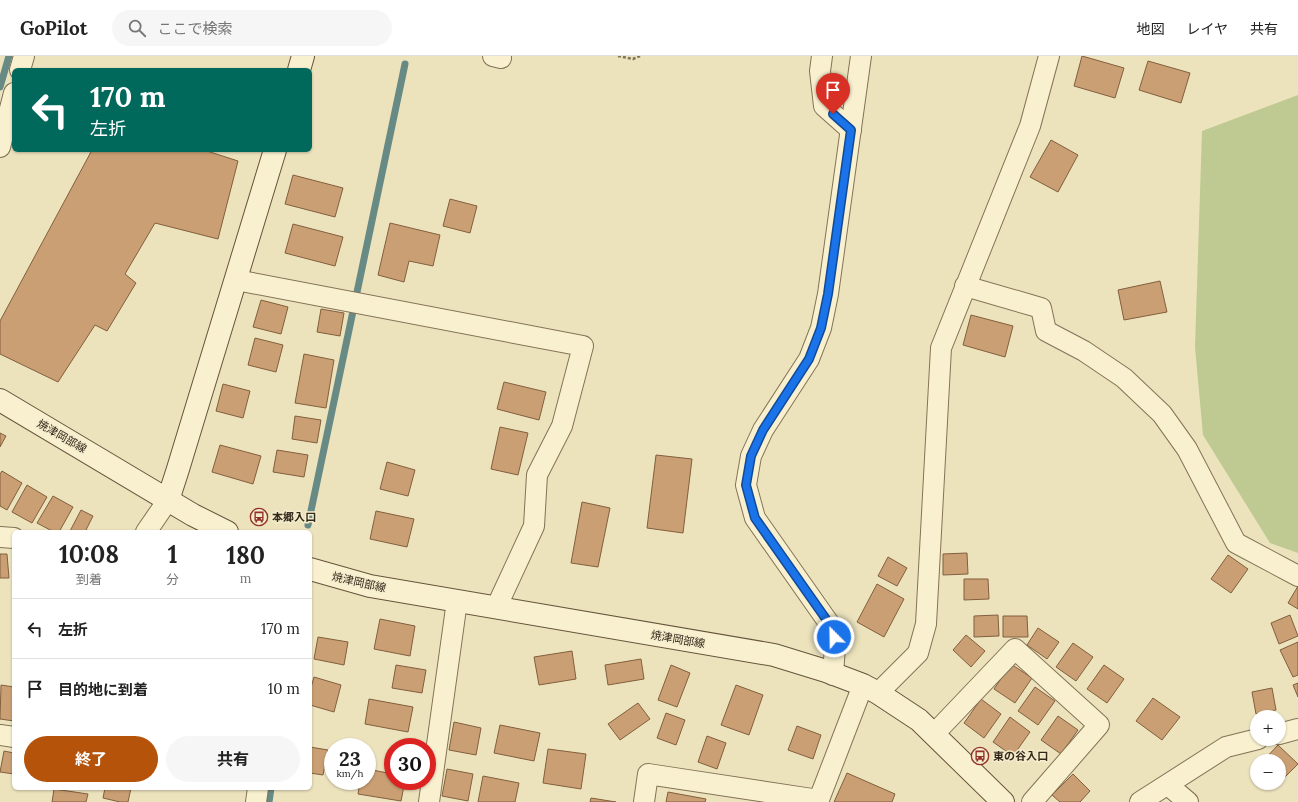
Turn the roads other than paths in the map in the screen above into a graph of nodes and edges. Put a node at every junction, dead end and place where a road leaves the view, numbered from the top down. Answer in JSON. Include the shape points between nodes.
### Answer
{"nodes":[{"id":1,"x":24,"y":56,"type":"edge"},
{"id":2,"x":304,"y":56,"type":"edge"},
{"id":3,"x":822,"y":56,"type":"edge"},
{"id":4,"x":861,"y":56,"type":"edge"},
{"id":5,"x":1049,"y":56,"type":"edge"},
{"id":6,"x":21,"y":68,"type":"edge"},
{"id":7,"x":300,"y":68,"type":"edge"},
{"id":8,"x":12,"y":102,"type":"edge"},
{"id":9,"x":851,"y":130,"type":"junction"},
{"id":10,"x":0,"y":147,"type":"edge"},
{"id":11,"x":274,"y":152,"type":"edge"},
{"id":12,"x":236,"y":280,"type":"junction"},
{"id":13,"x":966,"y":286,"type":"junction"},
{"id":14,"x":0,"y":400,"type":"edge"},
{"id":15,"x":168,"y":500,"type":"junction"},
{"id":16,"x":147,"y":530,"type":"edge"},
{"id":17,"x":223,"y":530,"type":"edge"},
{"id":18,"x":0,"y":537,"type":"edge"},
{"id":19,"x":12,"y":538,"type":"edge"},
{"id":20,"x":312,"y":570,"type":"edge"},
{"id":21,"x":1298,"y":576,"type":"edge"},
{"id":22,"x":457,"y":601,"type":"junction"},
{"id":23,"x":496,"y":608,"type":"junction"},
{"id":24,"x":833,"y":675,"type":"junction"},
{"id":25,"x":871,"y":689,"type":"junction"},
{"id":26,"x":1298,"y":729,"type":"edge"},
{"id":27,"x":1286,"y":732,"type":"edge"},
{"id":28,"x":934,"y":734,"type":"junction"},
{"id":29,"x":0,"y":735,"type":"edge"},
{"id":30,"x":12,"y":737,"type":"edge"},
{"id":31,"x":1250,"y":741,"type":"edge"},
{"id":32,"x":1168,"y":785,"type":"junction"},
{"id":33,"x":258,"y":790,"type":"edge"},
{"id":34,"x":819,"y":801,"type":"edge"},
{"id":35,"x":256,"y":802,"type":"edge"},
{"id":36,"x":429,"y":802,"type":"edge"},
{"id":37,"x":644,"y":802,"type":"edge"},
{"id":38,"x":1003,"y":802,"type":"edge"},
{"id":39,"x":1032,"y":802,"type":"edge"},
{"id":40,"x":1140,"y":802,"type":"edge"},
{"id":41,"x":1188,"y":802,"type":"edge"}],
"edges":[{"from":1,"to":6,"type":"street"},
{"from":2,"to":7,"type":"main road"},
{"from":3,"to":9,"type":"street","via":[[820,71],[824,106]]},
{"from":4,"to":9,"type":"street"},
{"from":5,"to":13,"type":"street","via":[[1030,126]]},
{"from":8,"to":10,"type":"street"},
{"from":9,"to":24,"type":"street","via":[[821,328],[809,359],[763,430],[751,456],[746,485],[755,518],[833,629]]},
{"from":11,"to":12,"type":"main road"},
{"from":12,"to":15,"type":"main road"},
{"from":12,"to":23,"type":"street","via":[[583,346],[562,426],[537,475],[534,526]]},
{"from":13,"to":21,"type":"street","via":[[1041,308],[1046,331],[1084,351],[1124,378],[1162,414],[1187,449],[1236,543]]},
{"from":13,"to":25,"type":"street","via":[[941,348],[926,624],[918,653]]},
{"from":14,"to":15,"type":"main road","name":"焼津岡部線"},
{"from":15,"to":16,"type":"street"},
{"from":15,"to":17,"type":"main road","name":"焼津岡部線"},
{"from":18,"to":19,"type":"street"},
{"from":20,"to":22,"type":"main road","name":"焼津岡部線","via":[[370,586]]},
{"from":22,"to":23,"type":"main road","name":"焼津岡部線"},
{"from":22,"to":36,"type":"street"},
{"from":23,"to":24,"type":"main road","name":"焼津岡部線","via":[[774,655]]},
{"from":24,"to":25,"type":"main road","name":"焼津岡部線"},
{"from":25,"to":28,"type":"main road","name":"焼津岡部線","via":[[919,720]]},
{"from":25,"to":34,"type":"street"},
{"from":26,"to":27,"type":"street"},
{"from":28,"to":38,"type":"main road","name":"焼津岡部線"},
{"from":28,"to":39,"type":"street","via":[[1015,649],[1099,725]]},
{"from":29,"to":30,"type":"street"},
{"from":31,"to":32,"type":"street","via":[[1226,747]]},
{"from":32,"to":40,"type":"street"},
{"from":32,"to":41,"type":"street"},
{"from":33,"to":35,"type":"street"},
{"from":34,"to":37,"type":"street","via":[[648,774]]}]}
